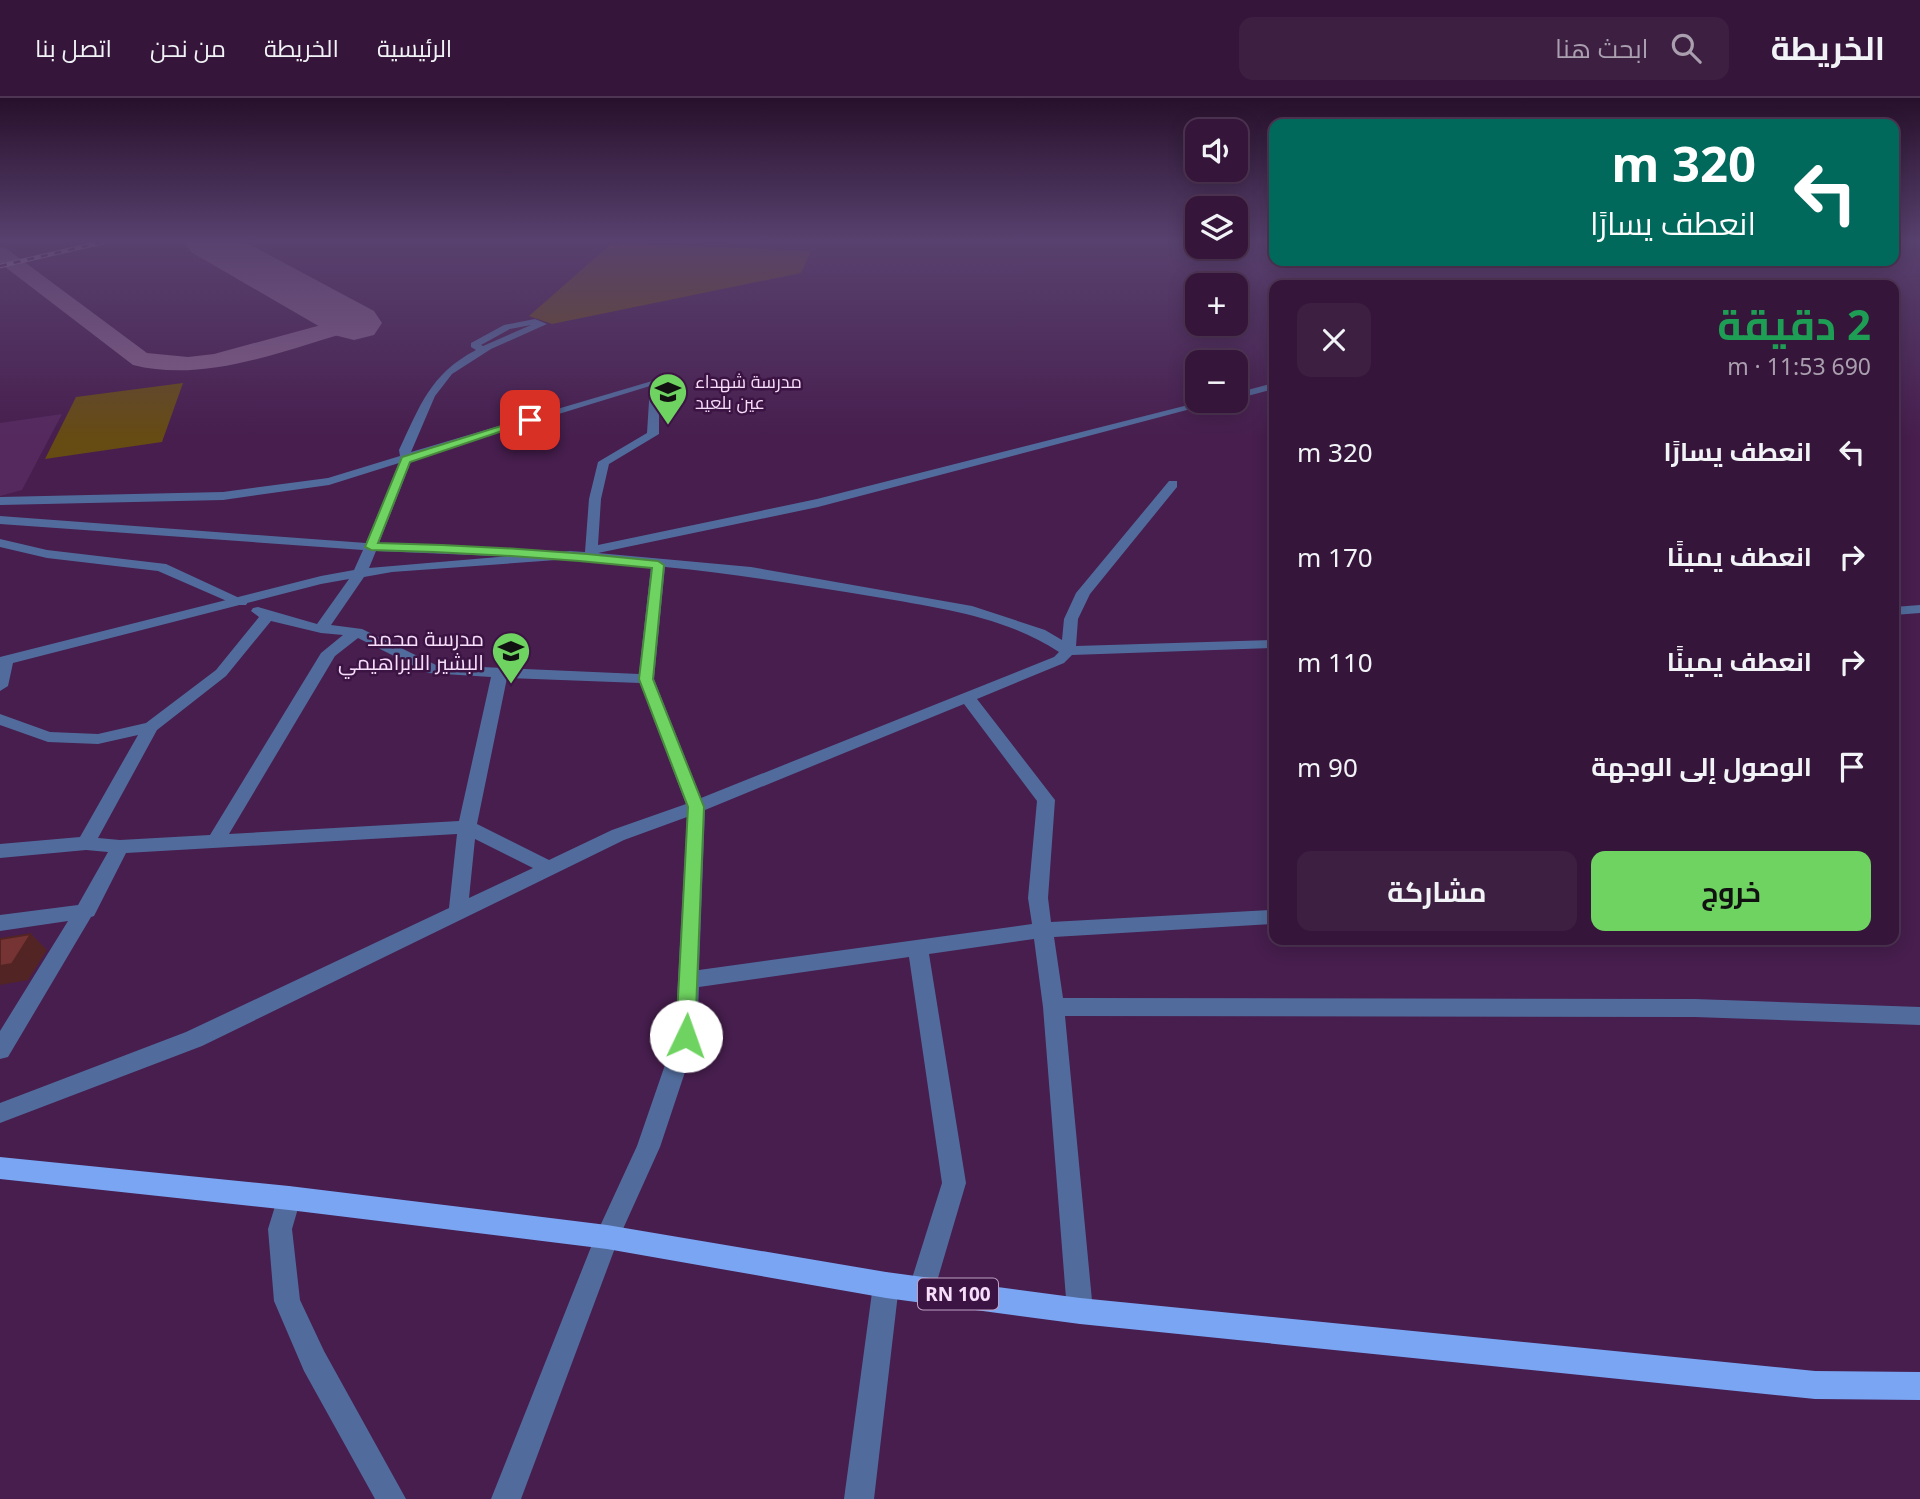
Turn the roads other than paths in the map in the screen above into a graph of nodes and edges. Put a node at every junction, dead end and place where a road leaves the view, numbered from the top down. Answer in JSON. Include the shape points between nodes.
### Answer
{"nodes":[{"id":1,"x":484,"y":350,"type":"dead end"},
{"id":2,"x":1269,"y":387,"type":"edge"},
{"id":3,"x":1248,"y":393,"type":"edge"},
{"id":4,"x":1185,"y":409,"type":"edge"},
{"id":5,"x":406,"y":460,"type":"junction"},
{"id":6,"x":1173,"y":484,"type":"dead end"},
{"id":7,"x":0,"y":501,"type":"edge"},
{"id":8,"x":0,"y":520,"type":"edge"},
{"id":9,"x":0,"y":543,"type":"edge"},
{"id":10,"x":371,"y":547,"type":"junction"},
{"id":11,"x":591,"y":554,"type":"junction"},
{"id":12,"x":550,"y":557,"type":"junction"},
{"id":13,"x":658,"y":565,"type":"junction"},
{"id":14,"x":360,"y":573,"type":"junction"},
{"id":15,"x":241,"y":602,"type":"junction"},
{"id":16,"x":1920,"y":609,"type":"edge"},
{"id":17,"x":1899,"y":611,"type":"edge"},
{"id":18,"x":268,"y":616,"type":"junction"},
{"id":19,"x":321,"y":629,"type":"junction"},
{"id":20,"x":357,"y":632,"type":"junction"},
{"id":21,"x":1269,"y":644,"type":"edge"},
{"id":22,"x":1068,"y":651,"type":"junction"},
{"id":23,"x":3,"y":662,"type":"edge"},
{"id":24,"x":500,"y":673,"type":"junction"},
{"id":25,"x":646,"y":679,"type":"junction"},
{"id":26,"x":0,"y":686,"type":"edge"},
{"id":27,"x":967,"y":697,"type":"junction"},
{"id":28,"x":0,"y":719,"type":"edge"},
{"id":29,"x":151,"y":727,"type":"junction"},
{"id":30,"x":696,"y":807,"type":"junction"},
{"id":31,"x":467,"y":827,"type":"junction"},
{"id":32,"x":215,"y":842,"type":"junction"},
{"id":33,"x":86,"y":844,"type":"junction"},
{"id":34,"x":120,"y":847,"type":"junction"},
{"id":35,"x":0,"y":851,"type":"edge"},
{"id":36,"x":549,"y":869,"type":"junction"},
{"id":37,"x":87,"y":911,"type":"junction"},
{"id":38,"x":457,"y":912,"type":"junction"},
{"id":39,"x":1269,"y":918,"type":"edge"},
{"id":40,"x":0,"y":923,"type":"edge"},
{"id":41,"x":1043,"y":930,"type":"junction"},
{"id":42,"x":918,"y":948,"type":"junction"},
{"id":43,"x":688,"y":981,"type":"junction"},
{"id":44,"x":1054,"y":1007,"type":"junction"},
{"id":45,"x":1920,"y":1016,"type":"edge"},
{"id":46,"x":0,"y":1050,"type":"edge"},
{"id":47,"x":0,"y":1113,"type":"edge"},
{"id":48,"x":0,"y":1168,"type":"edge"},
{"id":49,"x":289,"y":1198,"type":"junction"},
{"id":50,"x":607,"y":1237,"type":"junction"},
{"id":51,"x":886,"y":1284,"type":"junction"},
{"id":52,"x":922,"y":1288,"type":"junction"},
{"id":53,"x":1080,"y":1311,"type":"junction"},
{"id":54,"x":1920,"y":1386,"type":"edge"},
{"id":55,"x":391,"y":1499,"type":"edge"},
{"id":56,"x":506,"y":1499,"type":"edge"},
{"id":57,"x":859,"y":1499,"type":"edge"}],
"edges":[{"from":1,"to":5,"type":"street","via":[[439,382],[405,450]]},
{"from":2,"to":3,"type":"street"},
{"from":4,"to":11,"type":"street","via":[[818,503]]},
{"from":5,"to":7,"type":"street","via":[[330,481],[223,496]]},
{"from":5,"to":10,"type":"street"},
{"from":5,"to":11,"type":"street","via":[[655,381],[653,434],[604,462]]},
{"from":6,"to":22,"type":"street","via":[[1083,593],[1070,619]]},
{"from":8,"to":10,"type":"street"},
{"from":9,"to":15,"type":"street","via":[[47,554],[161,567]]},
{"from":10,"to":12,"type":"street"},
{"from":10,"to":14,"type":"street"},
{"from":11,"to":12,"type":"street"},
{"from":11,"to":13,"type":"street"},
{"from":12,"to":14,"type":"street"},
{"from":13,"to":22,"type":"street","via":[[751,571],[972,610],[1040,633]]},
{"from":13,"to":25,"type":"street"},
{"from":14,"to":15,"type":"street"},
{"from":14,"to":19,"type":"street"},
{"from":15,"to":18,"type":"street"},
{"from":15,"to":23,"type":"street"},
{"from":16,"to":17,"type":"street"},
{"from":18,"to":19,"type":"street"},
{"from":18,"to":29,"type":"street","via":[[221,673]]},
{"from":19,"to":20,"type":"street"},
{"from":20,"to":24,"type":"street","via":[[433,670]]},
{"from":20,"to":32,"type":"street","via":[[329,653]]},
{"from":21,"to":22,"type":"street"},
{"from":22,"to":27,"type":"street","via":[[1059,660]]},
{"from":23,"to":26,"type":"street"},
{"from":24,"to":25,"type":"street"},
{"from":24,"to":31,"type":"street"},
{"from":25,"to":30,"type":"street"},
{"from":27,"to":30,"type":"street"},
{"from":27,"to":41,"type":"street","via":[[1046,800],[1038,898]]},
{"from":28,"to":29,"type":"street","via":[[48,737],[98,739]]},
{"from":29,"to":33,"type":"street"},
{"from":30,"to":36,"type":"street","via":[[618,835]]},
{"from":30,"to":43,"type":"street"},
{"from":31,"to":32,"type":"street"},
{"from":31,"to":36,"type":"street"},
{"from":31,"to":38,"type":"street"},
{"from":32,"to":34,"type":"street"},
{"from":33,"to":34,"type":"street"},
{"from":33,"to":35,"type":"street"},
{"from":34,"to":37,"type":"street"},
{"from":36,"to":38,"type":"street"},
{"from":37,"to":40,"type":"street"},
{"from":37,"to":46,"type":"street"},
{"from":38,"to":47,"type":"street","via":[[194,1038]]},
{"from":39,"to":41,"type":"street"},
{"from":41,"to":42,"type":"street"},
{"from":41,"to":44,"type":"street"},
{"from":42,"to":43,"type":"street"},
{"from":42,"to":52,"type":"street","via":[[954,1183]]},
{"from":43,"to":50,"type":"street","via":[[686,1036],[648,1147]]},
{"from":44,"to":45,"type":"street","via":[[1695,1007]]},
{"from":44,"to":53,"type":"street"},
{"from":48,"to":49,"type":"main road","number":"RN 100"},
{"from":49,"to":50,"type":"main road","number":"RN 100"},
{"from":49,"to":55,"type":"street","via":[[280,1229],[287,1301],[314,1361]]},
{"from":50,"to":51,"type":"main road","number":"RN 100"},
{"from":50,"to":56,"type":"street"},
{"from":51,"to":52,"type":"main road","number":"RN 100"},
{"from":51,"to":57,"type":"street"},
{"from":52,"to":53,"type":"main road","number":"RN 100"},
{"from":53,"to":54,"type":"main road","number":"RN 100","via":[[1815,1385]]}]}
